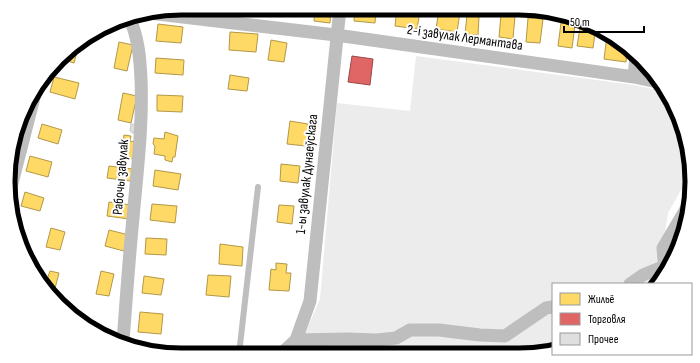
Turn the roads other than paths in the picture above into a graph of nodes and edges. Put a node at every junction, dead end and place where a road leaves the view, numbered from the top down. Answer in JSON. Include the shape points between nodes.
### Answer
{"nodes":[{"id":1,"x":168,"y":15,"type":"edge"},
{"id":2,"x":339,"y":15,"type":"edge"},
{"id":3,"x":132,"y":23,"type":"edge"},
{"id":4,"x":336,"y":35,"type":"junction"},
{"id":5,"x":635,"y":63,"type":"edge"},
{"id":6,"x":634,"y":77,"type":"junction"},
{"id":7,"x":652,"y":81,"type":"edge"},
{"id":8,"x":30,"y":113,"type":"edge"},
{"id":9,"x":15,"y":172,"type":"edge"},
{"id":10,"x":258,"y":187,"type":"dead end"},
{"id":11,"x":681,"y":218,"type":"edge"},
{"id":12,"x":665,"y":260,"type":"edge"},
{"id":13,"x":660,"y":270,"type":"edge"},
{"id":14,"x":631,"y":283,"type":"edge"},
{"id":15,"x":552,"y":308,"type":"edge"},
{"id":16,"x":123,"y":337,"type":"edge"},
{"id":17,"x":296,"y":340,"type":"junction"},
{"id":18,"x":240,"y":348,"type":"edge"},
{"id":19,"x":287,"y":348,"type":"edge"}],
"edges":[{"from":1,"to":4,"type":"street","name":"2-і завулак Лермантава"},
{"from":2,"to":4,"type":"street","name":"1-ы завулак Дунаеўскага"},
{"from":3,"to":16,"type":"street","name":"Рабочы завулак","via":[[140,55],[142,102]]},
{"from":4,"to":6,"type":"street","name":"2-і завулак Лермантава"},
{"from":4,"to":17,"type":"street","name":"1-ы завулак Дунаеўскага","via":[[310,301]]},
{"from":5,"to":6,"type":"street"},
{"from":6,"to":7,"type":"street","name":"2-і завулак Лермантава"},
{"from":8,"to":9,"type":"street"},
{"from":10,"to":18,"type":"lane"},
{"from":11,"to":12,"type":"street","via":[[664,248]]},
{"from":13,"to":14,"type":"street","via":[[643,275]]},
{"from":15,"to":17,"type":"street","via":[[546,308],[504,336],[410,330],[396,338],[377,340]]},
{"from":17,"to":19,"type":"street"}]}
